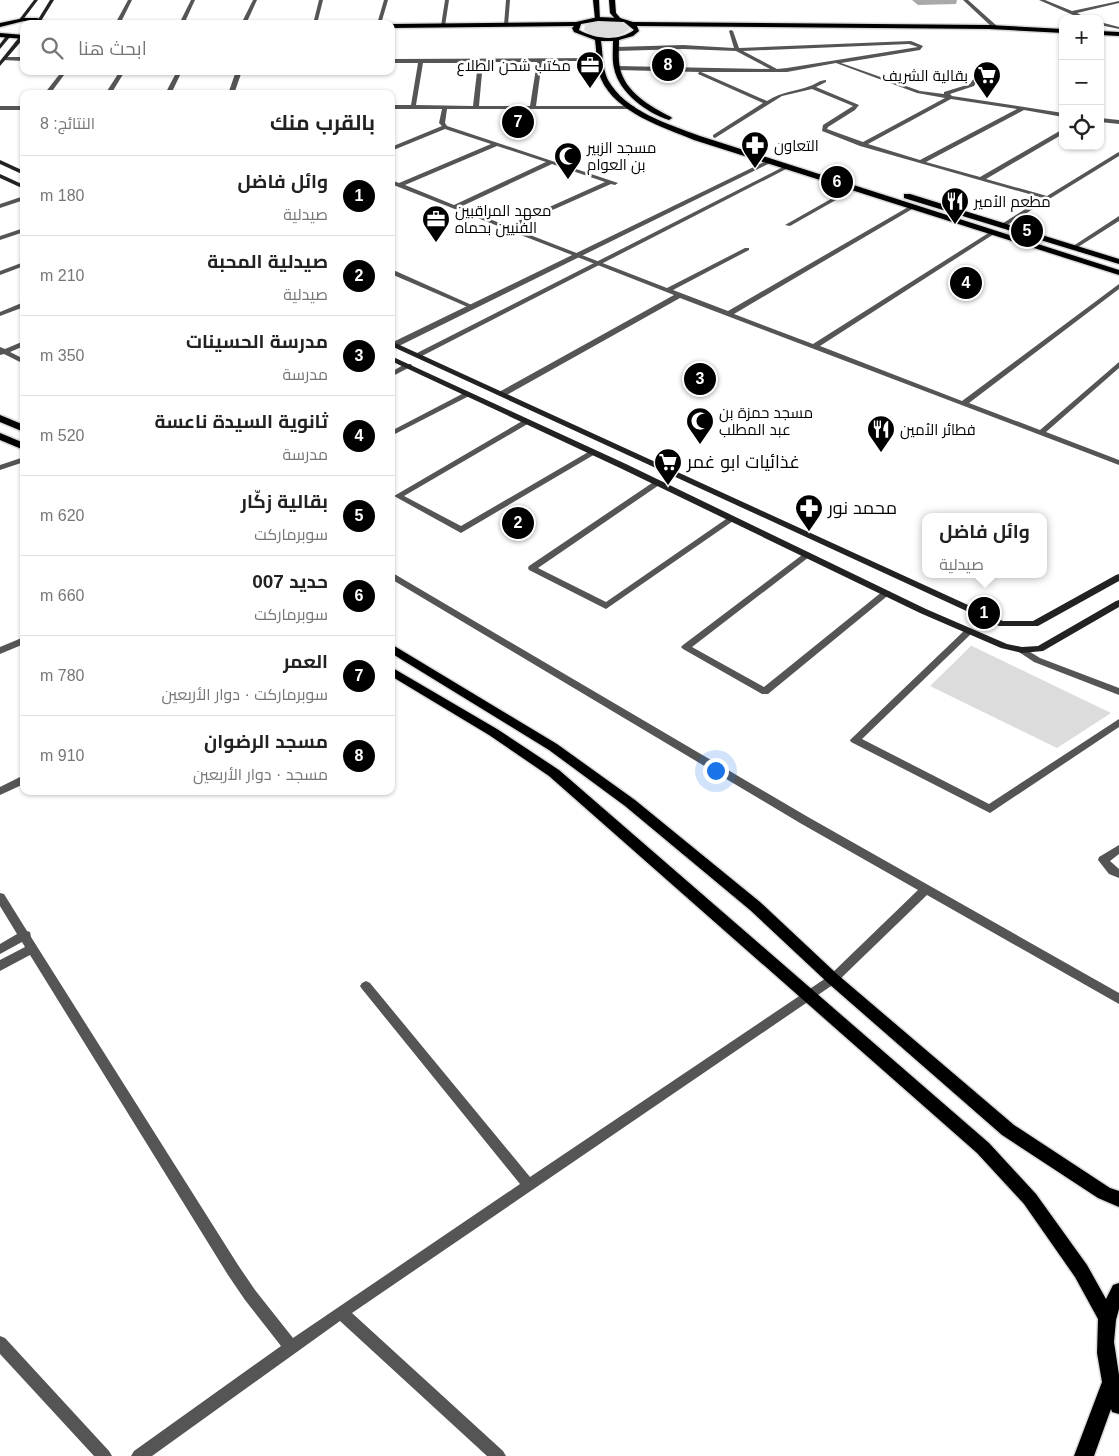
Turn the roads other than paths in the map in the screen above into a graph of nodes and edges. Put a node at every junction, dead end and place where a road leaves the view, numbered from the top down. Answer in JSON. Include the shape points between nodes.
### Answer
{"nodes":[{"id":1,"x":36,"y":0,"type":"edge"},
{"id":2,"x":52,"y":0,"type":"edge"},
{"id":3,"x":130,"y":0,"type":"edge"},
{"id":4,"x":193,"y":0,"type":"edge"},
{"id":5,"x":255,"y":0,"type":"edge"},
{"id":6,"x":321,"y":0,"type":"edge"},
{"id":7,"x":386,"y":0,"type":"edge"},
{"id":8,"x":447,"y":0,"type":"edge"},
{"id":9,"x":508,"y":0,"type":"edge"},
{"id":10,"x":596,"y":0,"type":"edge"},
{"id":11,"x":612,"y":0,"type":"edge"},
{"id":12,"x":960,"y":0,"type":"edge"},
{"id":13,"x":965,"y":0,"type":"edge"},
{"id":14,"x":1041,"y":0,"type":"edge"},
{"id":15,"x":1104,"y":0,"type":"edge"},
{"id":16,"x":1117,"y":4,"type":"edge"},
{"id":17,"x":1070,"y":13,"type":"junction"},
{"id":18,"x":1076,"y":15,"type":"edge"},
{"id":19,"x":598,"y":19,"type":"junction"},
{"id":20,"x":20,"y":20,"type":"junction"},
{"id":21,"x":39,"y":20,"type":"joint"},
{"id":22,"x":119,"y":20,"type":"edge"},
{"id":23,"x":182,"y":20,"type":"edge"},
{"id":24,"x":245,"y":20,"type":"edge"},
{"id":25,"x":316,"y":20,"type":"edge"},
{"id":26,"x":380,"y":20,"type":"edge"},
{"id":27,"x":618,"y":20,"type":"junction"},
{"id":28,"x":2,"y":24,"type":"edge"},
{"id":29,"x":506,"y":25,"type":"junction"},
{"id":30,"x":1104,"y":25,"type":"edge"},
{"id":31,"x":395,"y":26,"type":"edge"},
{"id":32,"x":443,"y":26,"type":"junction"},
{"id":33,"x":635,"y":27,"type":"junction"},
{"id":34,"x":992,"y":27,"type":"junction"},
{"id":35,"x":577,"y":28,"type":"junction"},
{"id":36,"x":731,"y":31,"type":"junction"},
{"id":37,"x":1119,"y":31,"type":"edge"},
{"id":38,"x":395,"y":32,"type":"edge"},
{"id":39,"x":1104,"y":32,"type":"edge"},
{"id":40,"x":1059,"y":34,"type":"edge"},
{"id":41,"x":1059,"y":34,"type":"edge"},
{"id":42,"x":0,"y":35,"type":"edge"},
{"id":43,"x":8,"y":37,"type":"junction"},
{"id":44,"x":20,"y":37,"type":"edge"},
{"id":45,"x":598,"y":38,"type":"junction"},
{"id":46,"x":616,"y":38,"type":"junction"},
{"id":47,"x":1104,"y":38,"type":"edge"},
{"id":48,"x":1119,"y":39,"type":"edge"},
{"id":49,"x":20,"y":40,"type":"edge"},
{"id":50,"x":0,"y":47,"type":"edge"},
{"id":51,"x":616,"y":49,"type":"junction"},
{"id":52,"x":737,"y":50,"type":"junction"},
{"id":53,"x":600,"y":58,"type":"junction"},
{"id":54,"x":4,"y":59,"type":"junction"},
{"id":55,"x":20,"y":59,"type":"edge"},
{"id":56,"x":540,"y":60,"type":"junction"},
{"id":57,"x":480,"y":61,"type":"junction"},
{"id":58,"x":395,"y":62,"type":"edge"},
{"id":59,"x":420,"y":62,"type":"junction"},
{"id":60,"x":837,"y":63,"type":"junction"},
{"id":61,"x":0,"y":64,"type":"edge"},
{"id":62,"x":617,"y":68,"type":"junction"},
{"id":63,"x":778,"y":70,"type":"junction"},
{"id":64,"x":695,"y":71,"type":"junction"},
{"id":65,"x":978,"y":74,"type":"dead end"},
{"id":66,"x":62,"y":75,"type":"edge"},
{"id":67,"x":120,"y":75,"type":"edge"},
{"id":68,"x":178,"y":75,"type":"edge"},
{"id":69,"x":238,"y":75,"type":"edge"},
{"id":70,"x":824,"y":82,"type":"dead end"},
{"id":71,"x":812,"y":87,"type":"junction"},
{"id":72,"x":50,"y":90,"type":"edge"},
{"id":73,"x":111,"y":90,"type":"edge"},
{"id":74,"x":170,"y":90,"type":"edge"},
{"id":75,"x":232,"y":90,"type":"edge"},
{"id":76,"x":950,"y":97,"type":"junction"},
{"id":77,"x":767,"y":103,"type":"junction"},
{"id":78,"x":395,"y":107,"type":"edge"},
{"id":79,"x":413,"y":107,"type":"junction"},
{"id":80,"x":445,"y":107,"type":"junction"},
{"id":81,"x":476,"y":107,"type":"junction"},
{"id":82,"x":533,"y":107,"type":"junction"},
{"id":83,"x":0,"y":108,"type":"edge"},
{"id":84,"x":20,"y":108,"type":"edge"},
{"id":85,"x":632,"y":108,"type":"junction"},
{"id":86,"x":1022,"y":109,"type":"junction"},
{"id":87,"x":1059,"y":114,"type":"edge"},
{"id":88,"x":1104,"y":120,"type":"edge"},
{"id":89,"x":1119,"y":122,"type":"edge"},
{"id":90,"x":445,"y":127,"type":"junction"},
{"id":91,"x":1059,"y":133,"type":"edge"},
{"id":92,"x":715,"y":136,"type":"junction"},
{"id":93,"x":496,"y":144,"type":"junction"},
{"id":94,"x":862,"y":144,"type":"junction"},
{"id":95,"x":395,"y":147,"type":"edge"},
{"id":96,"x":1119,"y":154,"type":"edge"},
{"id":97,"x":770,"y":157,"type":"junction"},
{"id":98,"x":0,"y":162,"type":"edge"},
{"id":99,"x":552,"y":162,"type":"junction"},
{"id":100,"x":921,"y":162,"type":"junction"},
{"id":101,"x":811,"y":166,"type":"junction"},
{"id":102,"x":787,"y":167,"type":"junction"},
{"id":103,"x":20,"y":171,"type":"edge"},
{"id":104,"x":802,"y":172,"type":"junction"},
{"id":105,"x":0,"y":176,"type":"edge"},
{"id":106,"x":981,"y":179,"type":"junction"},
{"id":107,"x":395,"y":183,"type":"edge"},
{"id":108,"x":20,"y":185,"type":"edge"},
{"id":109,"x":400,"y":185,"type":"junction"},
{"id":110,"x":854,"y":188,"type":"junction"},
{"id":111,"x":1049,"y":198,"type":"junction"},
{"id":112,"x":20,"y":199,"type":"edge"},
{"id":113,"x":0,"y":206,"type":"edge"},
{"id":114,"x":454,"y":207,"type":"junction"},
{"id":115,"x":912,"y":207,"type":"junction"},
{"id":116,"x":1119,"y":218,"type":"edge"},
{"id":117,"x":788,"y":225,"type":"dead end"},
{"id":118,"x":1002,"y":226,"type":"junction"},
{"id":119,"x":507,"y":228,"type":"junction"},
{"id":120,"x":20,"y":231,"type":"edge"},
{"id":121,"x":992,"y":233,"type":"junction"},
{"id":122,"x":0,"y":238,"type":"edge"},
{"id":123,"x":1072,"y":248,"type":"junction"},
{"id":124,"x":747,"y":249,"type":"dead end"},
{"id":125,"x":578,"y":256,"type":"junction"},
{"id":126,"x":1119,"y":262,"type":"edge"},
{"id":127,"x":598,"y":263,"type":"junction"},
{"id":128,"x":20,"y":266,"type":"edge"},
{"id":129,"x":0,"y":273,"type":"edge"},
{"id":130,"x":395,"y":273,"type":"edge"},
{"id":131,"x":1119,"y":273,"type":"edge"},
{"id":132,"x":1119,"y":286,"type":"edge"},
{"id":133,"x":668,"y":290,"type":"junction"},
{"id":134,"x":680,"y":295,"type":"junction"},
{"id":135,"x":20,"y":305,"type":"edge"},
{"id":136,"x":472,"y":307,"type":"junction"},
{"id":137,"x":2,"y":311,"type":"edge"},
{"id":138,"x":729,"y":314,"type":"junction"},
{"id":139,"x":395,"y":343,"type":"edge"},
{"id":140,"x":20,"y":344,"type":"edge"},
{"id":141,"x":395,"y":345,"type":"edge"},
{"id":142,"x":815,"y":346,"type":"junction"},
{"id":143,"x":1,"y":351,"type":"edge"},
{"id":144,"x":417,"y":355,"type":"junction"},
{"id":145,"x":20,"y":360,"type":"edge"},
{"id":146,"x":395,"y":360,"type":"edge"},
{"id":147,"x":1119,"y":364,"type":"edge"},
{"id":148,"x":408,"y":366,"type":"junction"},
{"id":149,"x":395,"y":373,"type":"edge"},
{"id":150,"x":467,"y":394,"type":"junction"},
{"id":151,"x":502,"y":394,"type":"junction"},
{"id":152,"x":964,"y":404,"type":"junction"},
{"id":153,"x":0,"y":418,"type":"edge"},
{"id":154,"x":527,"y":422,"type":"junction"},
{"id":155,"x":20,"y":428,"type":"edge"},
{"id":156,"x":395,"y":432,"type":"edge"},
{"id":157,"x":1041,"y":433,"type":"junction"},
{"id":158,"x":0,"y":436,"type":"edge"},
{"id":159,"x":20,"y":445,"type":"edge"},
{"id":160,"x":593,"y":452,"type":"junction"},
{"id":161,"x":20,"y":460,"type":"edge"},
{"id":162,"x":1119,"y":463,"type":"edge"},
{"id":163,"x":0,"y":468,"type":"edge"},
{"id":164,"x":658,"y":483,"type":"junction"},
{"id":165,"x":732,"y":519,"type":"junction"},
{"id":166,"x":806,"y":554,"type":"junction"},
{"id":167,"x":395,"y":577,"type":"edge"},
{"id":168,"x":1119,"y":577,"type":"edge"},
{"id":169,"x":886,"y":593,"type":"junction"},
{"id":170,"x":1119,"y":603,"type":"edge"},
{"id":171,"x":969,"y":631,"type":"junction"},
{"id":172,"x":20,"y":642,"type":"edge"},
{"id":173,"x":395,"y":650,"type":"edge"},
{"id":174,"x":1022,"y":650,"type":"junction"},
{"id":175,"x":0,"y":651,"type":"edge"},
{"id":176,"x":395,"y":673,"type":"edge"},
{"id":177,"x":1119,"y":692,"type":"edge"},
{"id":178,"x":1119,"y":722,"type":"edge"},
{"id":179,"x":20,"y":781,"type":"edge"},
{"id":180,"x":0,"y":791,"type":"edge"},
{"id":181,"x":1119,"y":849,"type":"edge"},
{"id":182,"x":1119,"y":874,"type":"edge"},
{"id":183,"x":926,"y":889,"type":"junction"},
{"id":184,"x":0,"y":897,"type":"edge"},
{"id":185,"x":26,"y":936,"type":"junction"},
{"id":186,"x":33,"y":948,"type":"junction"},
{"id":187,"x":0,"y":950,"type":"edge"},
{"id":188,"x":0,"y":966,"type":"edge"},
{"id":189,"x":833,"y":979,"type":"junction"},
{"id":190,"x":366,"y":986,"type":"dead end"},
{"id":191,"x":808,"y":996,"type":"junction"},
{"id":192,"x":1119,"y":999,"type":"edge"},
{"id":193,"x":528,"y":1185,"type":"junction"},
{"id":194,"x":1119,"y":1199,"type":"edge"},
{"id":195,"x":1119,"y":1290,"type":"edge"},
{"id":196,"x":341,"y":1312,"type":"junction"},
{"id":197,"x":1107,"y":1318,"type":"junction"},
{"id":198,"x":0,"y":1343,"type":"edge"},
{"id":199,"x":291,"y":1347,"type":"junction"},
{"id":200,"x":1111,"y":1384,"type":"junction"},
{"id":201,"x":1119,"y":1405,"type":"edge"},
{"id":202,"x":104,"y":1456,"type":"edge"},
{"id":203,"x":139,"y":1456,"type":"edge"},
{"id":204,"x":498,"y":1456,"type":"edge"},
{"id":205,"x":1084,"y":1456,"type":"edge"}],
"edges":[{"from":1,"to":20,"type":"main road"},
{"from":2,"to":21,"type":"main road"},
{"from":3,"to":22,"type":"street"},
{"from":4,"to":23,"type":"street"},
{"from":5,"to":24,"type":"street"},
{"from":6,"to":25,"type":"street"},
{"from":7,"to":26,"type":"street"},
{"from":8,"to":32,"type":"street"},
{"from":9,"to":29,"type":"street"},
{"from":10,"to":19,"type":"highway"},
{"from":11,"to":27,"type":"highway","via":[[613,13]]},
{"from":12,"to":34,"type":"street"},
{"from":13,"to":34,"type":"street"},
{"from":14,"to":17,"type":"street"},
{"from":15,"to":16,"type":"street"},
{"from":16,"to":17,"type":"street"},
{"from":17,"to":18,"type":"street"},
{"from":19,"to":27,"type":"main road"},
{"from":19,"to":35,"type":"main road"},
{"from":20,"to":21,"type":"main road"},
{"from":20,"to":28,"type":"main road"},
{"from":27,"to":33,"type":"main road"},
{"from":29,"to":32,"type":"main road"},
{"from":29,"to":35,"type":"main road"},
{"from":30,"to":37,"type":"street"},
{"from":31,"to":32,"type":"main road"},
{"from":33,"to":34,"type":"main road"},
{"from":33,"to":36,"type":"main road"},
{"from":33,"to":46,"type":"main road","via":[[627,36]]},
{"from":34,"to":40,"type":"main road"},
{"from":35,"to":38,"type":"main road"},
{"from":35,"to":45,"type":"main road","via":[[585,36]]},
{"from":36,"to":41,"type":"main road"},
{"from":36,"to":52,"type":"street"},
{"from":37,"to":39,"type":"main road"},
{"from":42,"to":43,"type":"main road"},
{"from":43,"to":44,"type":"main road"},
{"from":43,"to":50,"type":"main road"},
{"from":45,"to":46,"type":"main road"},
{"from":45,"to":53,"type":"main road"},
{"from":46,"to":51,"type":"main road"},
{"from":47,"to":48,"type":"main road"},
{"from":49,"to":54,"type":"main road"},
{"from":51,"to":52,"type":"street","via":[[683,47]]},
{"from":51,"to":62,"type":"main road"},
{"from":52,"to":60,"type":"street","via":[[909,42],[921,46]]},
{"from":52,"to":63,"type":"street"},
{"from":53,"to":56,"type":"street"},
{"from":53,"to":85,"type":"main road","via":[[604,80]]},
{"from":54,"to":55,"type":"street"},
{"from":54,"to":61,"type":"main road"},
{"from":56,"to":57,"type":"street"},
{"from":56,"to":82,"type":"street"},
{"from":57,"to":59,"type":"street"},
{"from":57,"to":81,"type":"street"},
{"from":58,"to":59,"type":"street"},
{"from":59,"to":79,"type":"street"},
{"from":60,"to":63,"type":"street"},
{"from":60,"to":76,"type":"street","via":[[919,92]]},
{"from":62,"to":64,"type":"street"},
{"from":62,"to":92,"type":"main road","via":[[634,96],[658,113]]},
{"from":63,"to":64,"type":"street"},
{"from":64,"to":77,"type":"street"},
{"from":65,"to":76,"type":"street","via":[[972,85],[946,92]]},
{"from":66,"to":72,"type":"street"},
{"from":67,"to":73,"type":"street"},
{"from":68,"to":74,"type":"street"},
{"from":69,"to":75,"type":"street"},
{"from":70,"to":71,"type":"street"},
{"from":71,"to":77,"type":"street","via":[[780,95]]},
{"from":71,"to":94,"type":"street","via":[[856,105],[825,126],[824,130]]},
{"from":76,"to":86,"type":"street"},
{"from":76,"to":94,"type":"street"},
{"from":77,"to":92,"type":"street"},
{"from":78,"to":79,"type":"street"},
{"from":79,"to":80,"type":"street"},
{"from":80,"to":81,"type":"street"},
{"from":80,"to":90,"type":"street","via":[[442,123]]},
{"from":81,"to":82,"type":"street"},
{"from":82,"to":85,"type":"street"},
{"from":83,"to":84,"type":"street"},
{"from":85,"to":97,"type":"main road","via":[[662,124],[760,158]]},
{"from":86,"to":87,"type":"street"},
{"from":86,"to":100,"type":"street"},
{"from":88,"to":89,"type":"street"},
{"from":90,"to":93,"type":"street"},
{"from":90,"to":95,"type":"street"},
{"from":91,"to":106,"type":"street"},
{"from":92,"to":97,"type":"main road"},
{"from":93,"to":99,"type":"street"},
{"from":93,"to":109,"type":"street"},
{"from":94,"to":100,"type":"street"},
{"from":96,"to":111,"type":"street"},
{"from":97,"to":101,"type":"main road"},
{"from":97,"to":102,"type":"main road"},
{"from":97,"to":125,"type":"street"},
{"from":98,"to":103,"type":"main road"},
{"from":99,"to":114,"type":"street"},
{"from":99,"to":119,"type":"street","via":[[612,183]]},
{"from":100,"to":106,"type":"street"},
{"from":101,"to":104,"type":"main road"},
{"from":101,"to":118,"type":"main road"},
{"from":102,"to":104,"type":"main road"},
{"from":102,"to":127,"type":"street"},
{"from":104,"to":110,"type":"main road"},
{"from":105,"to":108,"type":"main road"},
{"from":106,"to":111,"type":"street"},
{"from":107,"to":109,"type":"street"},
{"from":109,"to":114,"type":"street"},
{"from":110,"to":115,"type":"main road"},
{"from":110,"to":117,"type":"street"},
{"from":111,"to":118,"type":"street"},
{"from":112,"to":113,"type":"street"},
{"from":114,"to":119,"type":"street"},
{"from":115,"to":121,"type":"main road"},
{"from":115,"to":138,"type":"street"},
{"from":116,"to":123,"type":"street"},
{"from":118,"to":123,"type":"main road"},
{"from":119,"to":125,"type":"street"},
{"from":120,"to":122,"type":"street"},
{"from":121,"to":131,"type":"main road"},
{"from":121,"to":142,"type":"street"},
{"from":123,"to":126,"type":"main road"},
{"from":124,"to":133,"type":"street"},
{"from":125,"to":127,"type":"street"},
{"from":125,"to":136,"type":"street"},
{"from":127,"to":133,"type":"street"},
{"from":127,"to":144,"type":"street"},
{"from":128,"to":129,"type":"street"},
{"from":130,"to":136,"type":"street"},
{"from":132,"to":152,"type":"street"},
{"from":133,"to":134,"type":"street"},
{"from":134,"to":138,"type":"street"},
{"from":134,"to":151,"type":"street"},
{"from":135,"to":137,"type":"street"},
{"from":136,"to":139,"type":"street"},
{"from":138,"to":142,"type":"street"},
{"from":140,"to":143,"type":"street"},
{"from":141,"to":144,"type":"main road"},
{"from":142,"to":152,"type":"street"},
{"from":143,"to":145,"type":"street"},
{"from":144,"to":151,"type":"main road"},
{"from":146,"to":148,"type":"main road"},
{"from":147,"to":157,"type":"street"},
{"from":148,"to":149,"type":"street"},
{"from":148,"to":150,"type":"main road"},
{"from":150,"to":154,"type":"main road"},
{"from":150,"to":156,"type":"street"},
{"from":151,"to":168,"type":"main road","via":[[1002,624],[1035,624]]},
{"from":152,"to":157,"type":"street"},
{"from":153,"to":155,"type":"main road"},
{"from":154,"to":160,"type":"main road"},
{"from":154,"to":160,"type":"street","via":[[398,496],[461,530]]},
{"from":157,"to":162,"type":"street"},
{"from":158,"to":159,"type":"main road"},
{"from":160,"to":164,"type":"main road"},
{"from":161,"to":163,"type":"street"},
{"from":164,"to":165,"type":"main road"},
{"from":164,"to":165,"type":"street","via":[[532,568],[606,606]]},
{"from":165,"to":166,"type":"main road"},
{"from":166,"to":169,"type":"main road"},
{"from":166,"to":169,"type":"street","via":[[686,648],[765,692]]},
{"from":167,"to":183,"type":"street"},
{"from":169,"to":171,"type":"main road"},
{"from":170,"to":174,"type":"main road","via":[[1040,649]]},
{"from":171,"to":174,"type":"main road"},
{"from":171,"to":178,"type":"street","via":[[856,740],[990,809]]},
{"from":172,"to":175,"type":"street"},
{"from":173,"to":189,"type":"main road","via":[[553,747],[630,803],[755,906]]},
{"from":174,"to":177,"type":"street","via":[[1037,660]]},
{"from":176,"to":191,"type":"main road","via":[[554,774]]},
{"from":179,"to":180,"type":"street"},
{"from":181,"to":182,"type":"street","via":[[1103,860]]},
{"from":183,"to":189,"type":"street"},
{"from":183,"to":192,"type":"street"},
{"from":184,"to":185,"type":"street"},
{"from":185,"to":186,"type":"street"},
{"from":185,"to":187,"type":"street"},
{"from":186,"to":188,"type":"street"},
{"from":186,"to":199,"type":"street","via":[[233,1270]]},
{"from":189,"to":191,"type":"street"},
{"from":189,"to":194,"type":"main road","via":[[1008,1130],[1104,1193]]},
{"from":190,"to":193,"type":"street"},
{"from":191,"to":193,"type":"street"},
{"from":191,"to":197,"type":"main road","via":[[990,1155],[1030,1199],[1081,1271]]},
{"from":193,"to":196,"type":"street"},
{"from":195,"to":197,"type":"main road"},
{"from":196,"to":199,"type":"street"},
{"from":196,"to":204,"type":"street"},
{"from":197,"to":200,"type":"main road","via":[[1105,1347]]},
{"from":198,"to":202,"type":"street"},
{"from":199,"to":203,"type":"street"},
{"from":200,"to":201,"type":"main road"},
{"from":200,"to":205,"type":"main road"}]}
